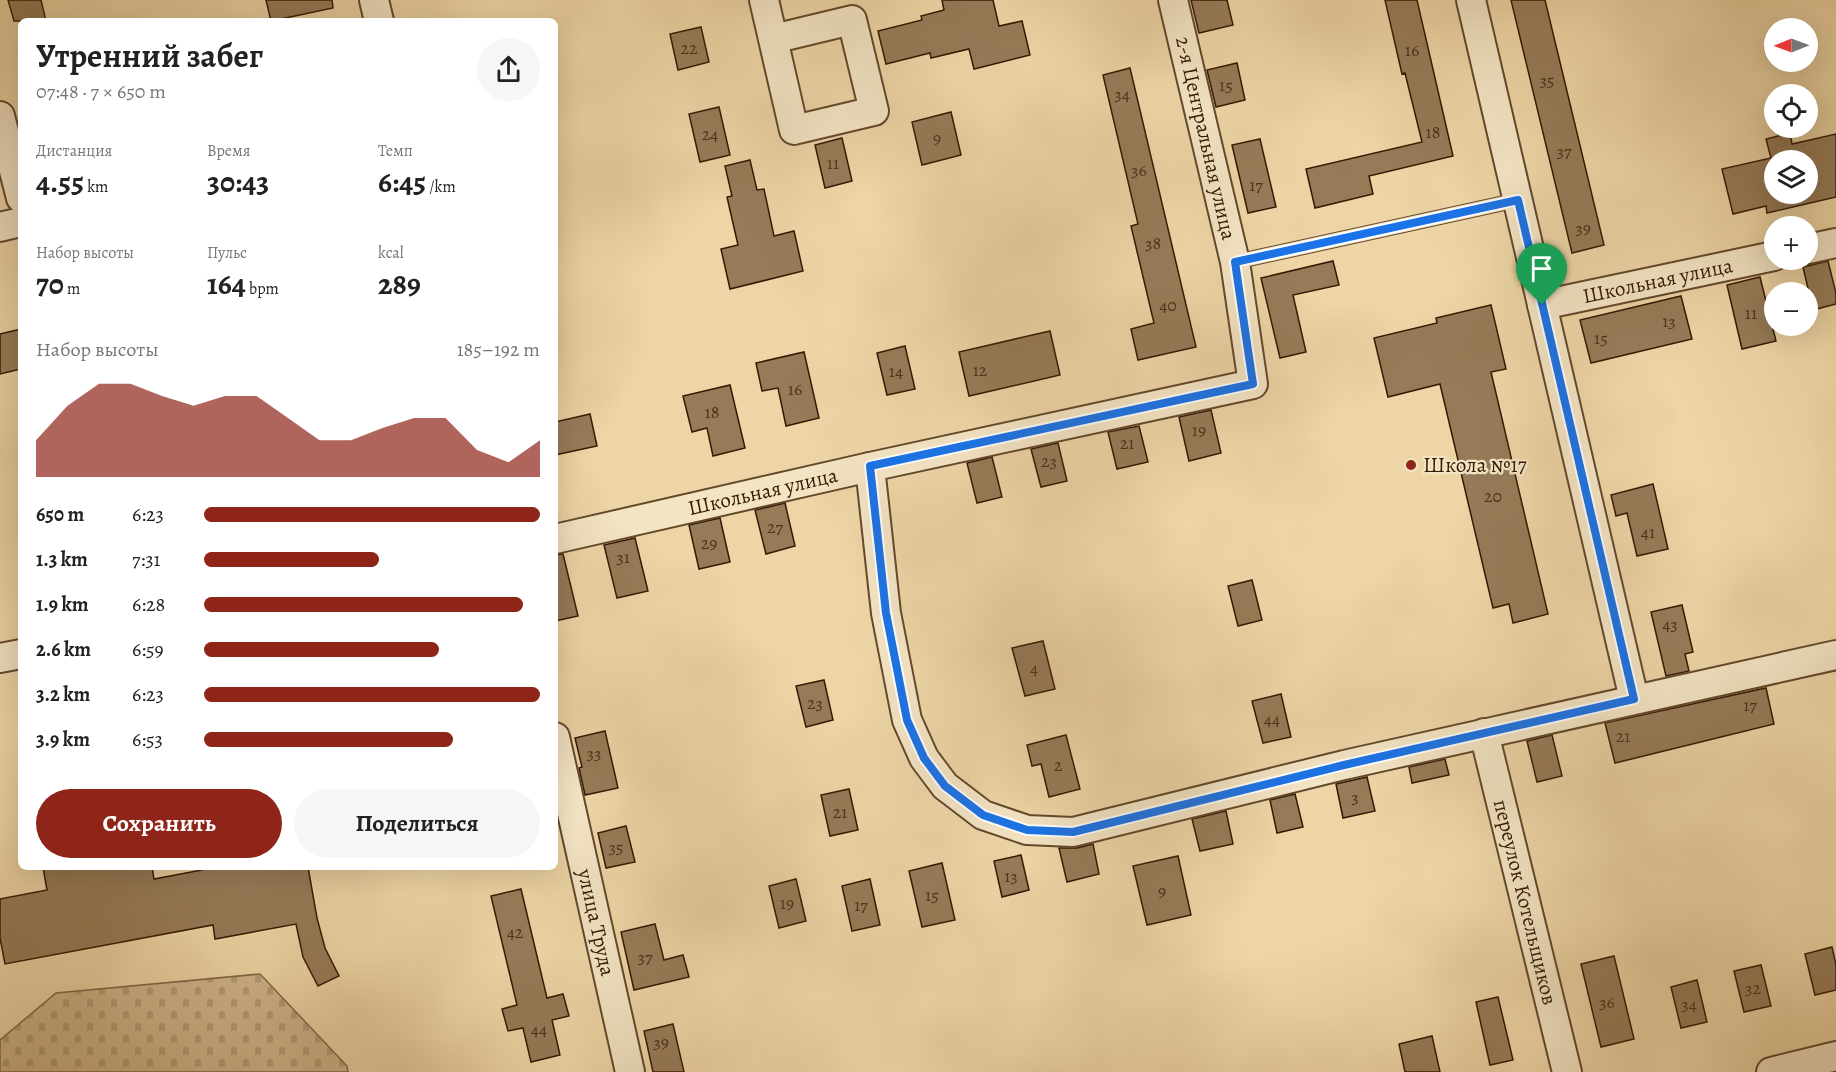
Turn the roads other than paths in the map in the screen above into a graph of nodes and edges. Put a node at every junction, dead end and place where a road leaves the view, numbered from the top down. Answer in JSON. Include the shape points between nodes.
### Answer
{"nodes":[{"id":1,"x":374,"y":0,"type":"edge"},
{"id":2,"x":764,"y":0,"type":"edge"},
{"id":3,"x":1173,"y":0,"type":"edge"},
{"id":4,"x":1471,"y":0,"type":"edge"},
{"id":5,"x":378,"y":18,"type":"edge"},
{"id":6,"x":773,"y":39,"type":"dead end"},
{"id":7,"x":0,"y":116,"type":"edge"},
{"id":8,"x":18,"y":186,"type":"edge"},
{"id":9,"x":1518,"y":200,"type":"junction"},
{"id":10,"x":18,"y":223,"type":"edge"},
{"id":11,"x":0,"y":227,"type":"edge"},
{"id":12,"x":1836,"y":243,"type":"edge"},
{"id":13,"x":1818,"y":247,"type":"edge"},
{"id":14,"x":1764,"y":258,"type":"edge"},
{"id":15,"x":1235,"y":262,"type":"junction"},
{"id":16,"x":1542,"y":305,"type":"junction"},
{"id":17,"x":1253,"y":384,"type":"joint"},
{"id":18,"x":870,"y":466,"type":"junction"},
{"id":19,"x":558,"y":538,"type":"edge"},
{"id":20,"x":18,"y":655,"type":"edge"},
{"id":21,"x":1836,"y":655,"type":"edge"},
{"id":22,"x":0,"y":658,"type":"edge"},
{"id":23,"x":1634,"y":699,"type":"junction"},
{"id":24,"x":1484,"y":734,"type":"junction"},
{"id":25,"x":558,"y":750,"type":"edge"},
{"id":26,"x":1836,"y":1056,"type":"edge"},
{"id":27,"x":630,"y":1072,"type":"edge"},
{"id":28,"x":1567,"y":1072,"type":"edge"},
{"id":29,"x":1771,"y":1072,"type":"edge"}],
"edges":[{"from":1,"to":5,"type":"street"},
{"from":2,"to":6,"type":"street"},
{"from":3,"to":15,"type":"street","name":"2-я Центральная улица"},
{"from":4,"to":9,"type":"street"},
{"from":7,"to":8,"type":"street"},
{"from":9,"to":15,"type":"lane"},
{"from":9,"to":16,"type":"street"},
{"from":10,"to":11,"type":"street"},
{"from":12,"to":13,"type":"street"},
{"from":14,"to":16,"type":"street","name":"Школьная улица"},
{"from":15,"to":17,"type":"street","name":"2-я Центральная улица"},
{"from":16,"to":23,"type":"street"},
{"from":17,"to":18,"type":"street","name":"Школьная улица"},
{"from":18,"to":19,"type":"street","name":"Школьная улица"},
{"from":18,"to":24,"type":"street","via":[[886,613],[907,720],[924,758],[945,786],[983,815],[1027,830],[1073,832]]},
{"from":20,"to":22,"type":"street"},
{"from":21,"to":23,"type":"street"},
{"from":23,"to":24,"type":"street"},
{"from":24,"to":28,"type":"street","name":"переулок Котельщиков"},
{"from":25,"to":27,"type":"street","name":"улица Труда"},
{"from":26,"to":29,"type":"street"}]}
